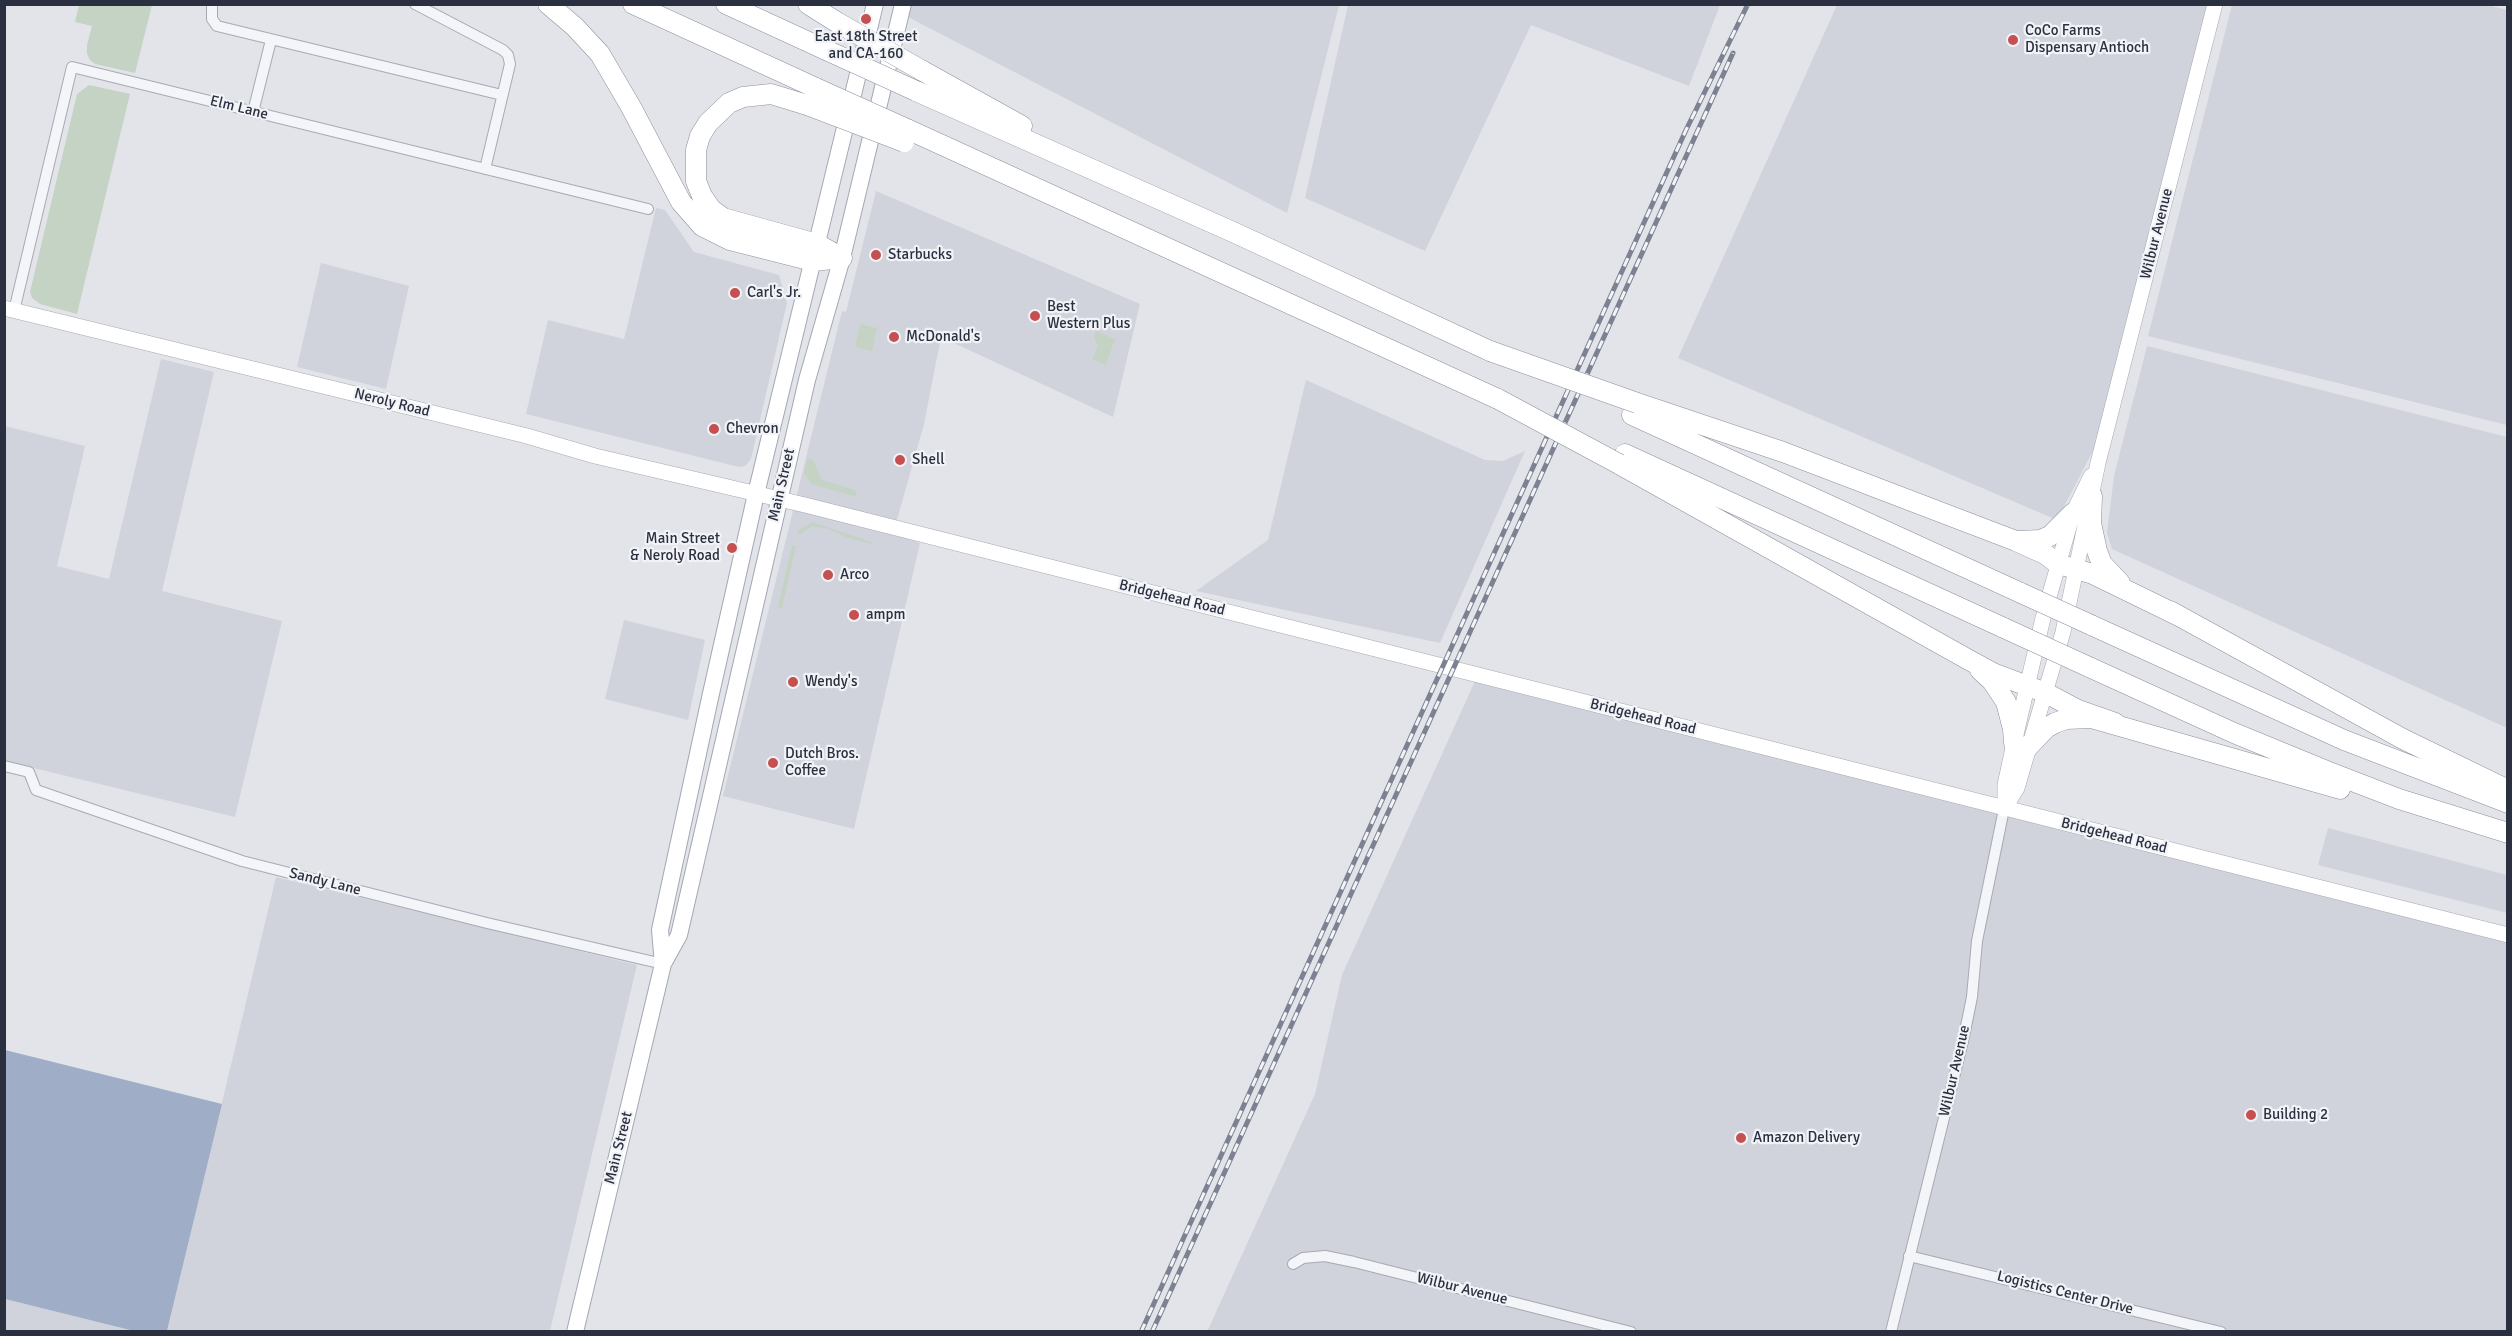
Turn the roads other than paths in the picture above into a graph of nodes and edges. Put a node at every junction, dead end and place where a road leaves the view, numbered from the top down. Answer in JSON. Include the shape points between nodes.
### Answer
{"nodes":[{"id":1,"x":212,"y":4,"type":"edge"},
{"id":2,"x":415,"y":4,"type":"edge"},
{"id":3,"x":548,"y":4,"type":"edge"},
{"id":4,"x":633,"y":4,"type":"edge"},
{"id":5,"x":726,"y":4,"type":"edge"},
{"id":6,"x":808,"y":4,"type":"edge"},
{"id":7,"x":875,"y":4,"type":"edge"},
{"id":8,"x":903,"y":4,"type":"edge"},
{"id":9,"x":2216,"y":4,"type":"edge"},
{"id":10,"x":271,"y":40,"type":"junction"},
{"id":11,"x":502,"y":96,"type":"junction"},
{"id":12,"x":812,"y":96,"type":"junction"},
{"id":13,"x":253,"y":111,"type":"junction"},
{"id":14,"x":485,"y":169,"type":"junction"},
{"id":15,"x":648,"y":209,"type":"dead end"},
{"id":16,"x":1233,"y":232,"type":"junction"},
{"id":17,"x":815,"y":252,"type":"junction"},
{"id":18,"x":842,"y":258,"type":"junction"},
{"id":19,"x":9,"y":309,"type":"edge"},
{"id":20,"x":1634,"y":409,"type":"junction"},
{"id":21,"x":1618,"y":457,"type":"junction"},
{"id":22,"x":2098,"y":463,"type":"junction"},
{"id":23,"x":756,"y":494,"type":"junction"},
{"id":24,"x":2092,"y":496,"type":"junction"},
{"id":25,"x":779,"y":499,"type":"junction"},
{"id":26,"x":2073,"y":513,"type":"junction"},
{"id":27,"x":2016,"y":541,"type":"junction"},
{"id":28,"x":2058,"y":564,"type":"junction"},
{"id":29,"x":2078,"y":569,"type":"junction"},
{"id":30,"x":2179,"y":616,"type":"junction"},
{"id":31,"x":1969,"y":660,"type":"junction"},
{"id":32,"x":2026,"y":686,"type":"junction"},
{"id":33,"x":2046,"y":693,"type":"junction"},
{"id":34,"x":2115,"y":723,"type":"junction"},
{"id":35,"x":2021,"y":745,"type":"junction"},
{"id":36,"x":4,"y":766,"type":"edge"},
{"id":37,"x":2508,"y":790,"type":"edge"},
{"id":38,"x":2399,"y":799,"type":"junction"},
{"id":39,"x":2508,"y":803,"type":"edge"},
{"id":40,"x":2004,"y":809,"type":"junction"},
{"id":41,"x":2508,"y":833,"type":"edge"},
{"id":42,"x":2508,"y":935,"type":"edge"},
{"id":43,"x":663,"y":964,"type":"junction"},
{"id":44,"x":1909,"y":1256,"type":"junction"},
{"id":45,"x":1293,"y":1264,"type":"dead end"},
{"id":46,"x":1628,"y":1331,"type":"edge"},
{"id":47,"x":575,"y":1332,"type":"edge"},
{"id":48,"x":1891,"y":1332,"type":"edge"},
{"id":49,"x":2221,"y":1332,"type":"edge"}],
"edges":[{"from":1,"to":10,"type":"street","via":[[212,18],[218,26]]},
{"from":2,"to":11,"type":"street","via":[[508,55],[510,64]]},
{"from":3,"to":17,"type":"highway","via":[[575,27],[605,62],[672,187],[702,226],[730,240]]},
{"from":4,"to":12,"type":"highway"},
{"from":5,"to":16,"type":"highway","bridge":true},
{"from":6,"to":16,"type":"highway","bridge":true,"via":[[1054,143],[1209,213]]},
{"from":7,"to":17,"type":"main road","name":"Main Street"},
{"from":8,"to":18,"type":"main road","name":"Main Street"},
{"from":9,"to":22,"type":"street","name":"Wilbur Avenue"},
{"from":10,"to":11,"type":"street"},
{"from":10,"to":13,"type":"street"},
{"from":11,"to":14,"type":"street"},
{"from":12,"to":17,"type":"highway","via":[[771,94],[729,103],[700,136],[694,164],[702,196],[723,218]]},
{"from":12,"to":21,"type":"highway","bridge":true,"via":[[1157,243]]},
{"from":13,"to":14,"type":"street","name":"Elm Lane"},
{"from":13,"to":19,"type":"street","name":"Elm Lane","via":[[72,67]]},
{"from":14,"to":15,"type":"street","name":"Elm Lane"},
{"from":16,"to":20,"type":"highway","bridge":true,"via":[[1490,351]]},
{"from":17,"to":18,"type":"highway"},
{"from":17,"to":23,"type":"main road","name":"Main Street"},
{"from":18,"to":25,"type":"main road","name":"Main Street","via":[[807,380]]},
{"from":19,"to":23,"type":"street","name":"Neroly Road"},
{"from":20,"to":27,"type":"highway","via":[[1783,452]]},
{"from":20,"to":39,"type":"highway","bridge":true,"via":[[2021,593],[2344,740]]},
{"from":21,"to":31,"type":"highway"},
{"from":21,"to":38,"type":"highway","bridge":true,"via":[[2271,749]]},
{"from":22,"to":24,"type":"street","name":"Wilbur Avenue"},
{"from":22,"to":26,"type":"street","name":"Wilbur Avenue"},
{"from":23,"to":25,"type":"street","name":"Neroly Road"},
{"from":23,"to":43,"type":"main road","name":"Main Street","via":[[660,930]]},
{"from":24,"to":29,"type":"street","name":"Wilbur Avenue"},
{"from":24,"to":30,"type":"highway","via":[[2093,538],[2102,564],[2120,583]]},
{"from":25,"to":40,"type":"street","name":"Bridgehead Road"},
{"from":25,"to":43,"type":"main road","name":"Main Street","via":[[679,935]]},
{"from":26,"to":27,"type":"highway","via":[[2050,536]]},
{"from":26,"to":28,"type":"street","name":"Wilbur Avenue"},
{"from":27,"to":28,"type":"highway"},
{"from":28,"to":29,"type":"highway"},
{"from":28,"to":32,"type":"street","name":"Wilbur Avenue"},
{"from":29,"to":30,"type":"highway"},
{"from":29,"to":33,"type":"street","name":"Wilbur Avenue"},
{"from":30,"to":37,"type":"highway","via":[[2403,739]]},
{"from":31,"to":32,"type":"highway"},
{"from":31,"to":35,"type":"highway","via":[[2000,691]]},
{"from":32,"to":33,"type":"highway"},
{"from":32,"to":35,"type":"street","name":"Wilbur Avenue"},
{"from":33,"to":34,"type":"highway"},
{"from":33,"to":35,"type":"street","name":"Wilbur Avenue"},
{"from":34,"to":35,"type":"highway","via":[[2091,718],[2066,719]]},
{"from":34,"to":38,"type":"highway","via":[[2364,796]]},
{"from":35,"to":40,"type":"street","name":"Wilbur Avenue","via":[[2006,785]]},
{"from":36,"to":43,"type":"street","name":"Sandy Lane","via":[[29,772],[36,790],[242,861]]},
{"from":38,"to":41,"type":"highway"},
{"from":40,"to":42,"type":"street","name":"Bridgehead Road"},
{"from":40,"to":44,"type":"street","name":"Wilbur Avenue","via":[[1977,941],[1972,997]]},
{"from":43,"to":47,"type":"main road","name":"Main Street"},
{"from":44,"to":48,"type":"street","name":"Wilbur Avenue"},
{"from":44,"to":49,"type":"street","name":"Logistics Center Drive"},
{"from":45,"to":46,"type":"street","name":"Wilbur Avenue","via":[[1303,1258],[1325,1256]]}]}
